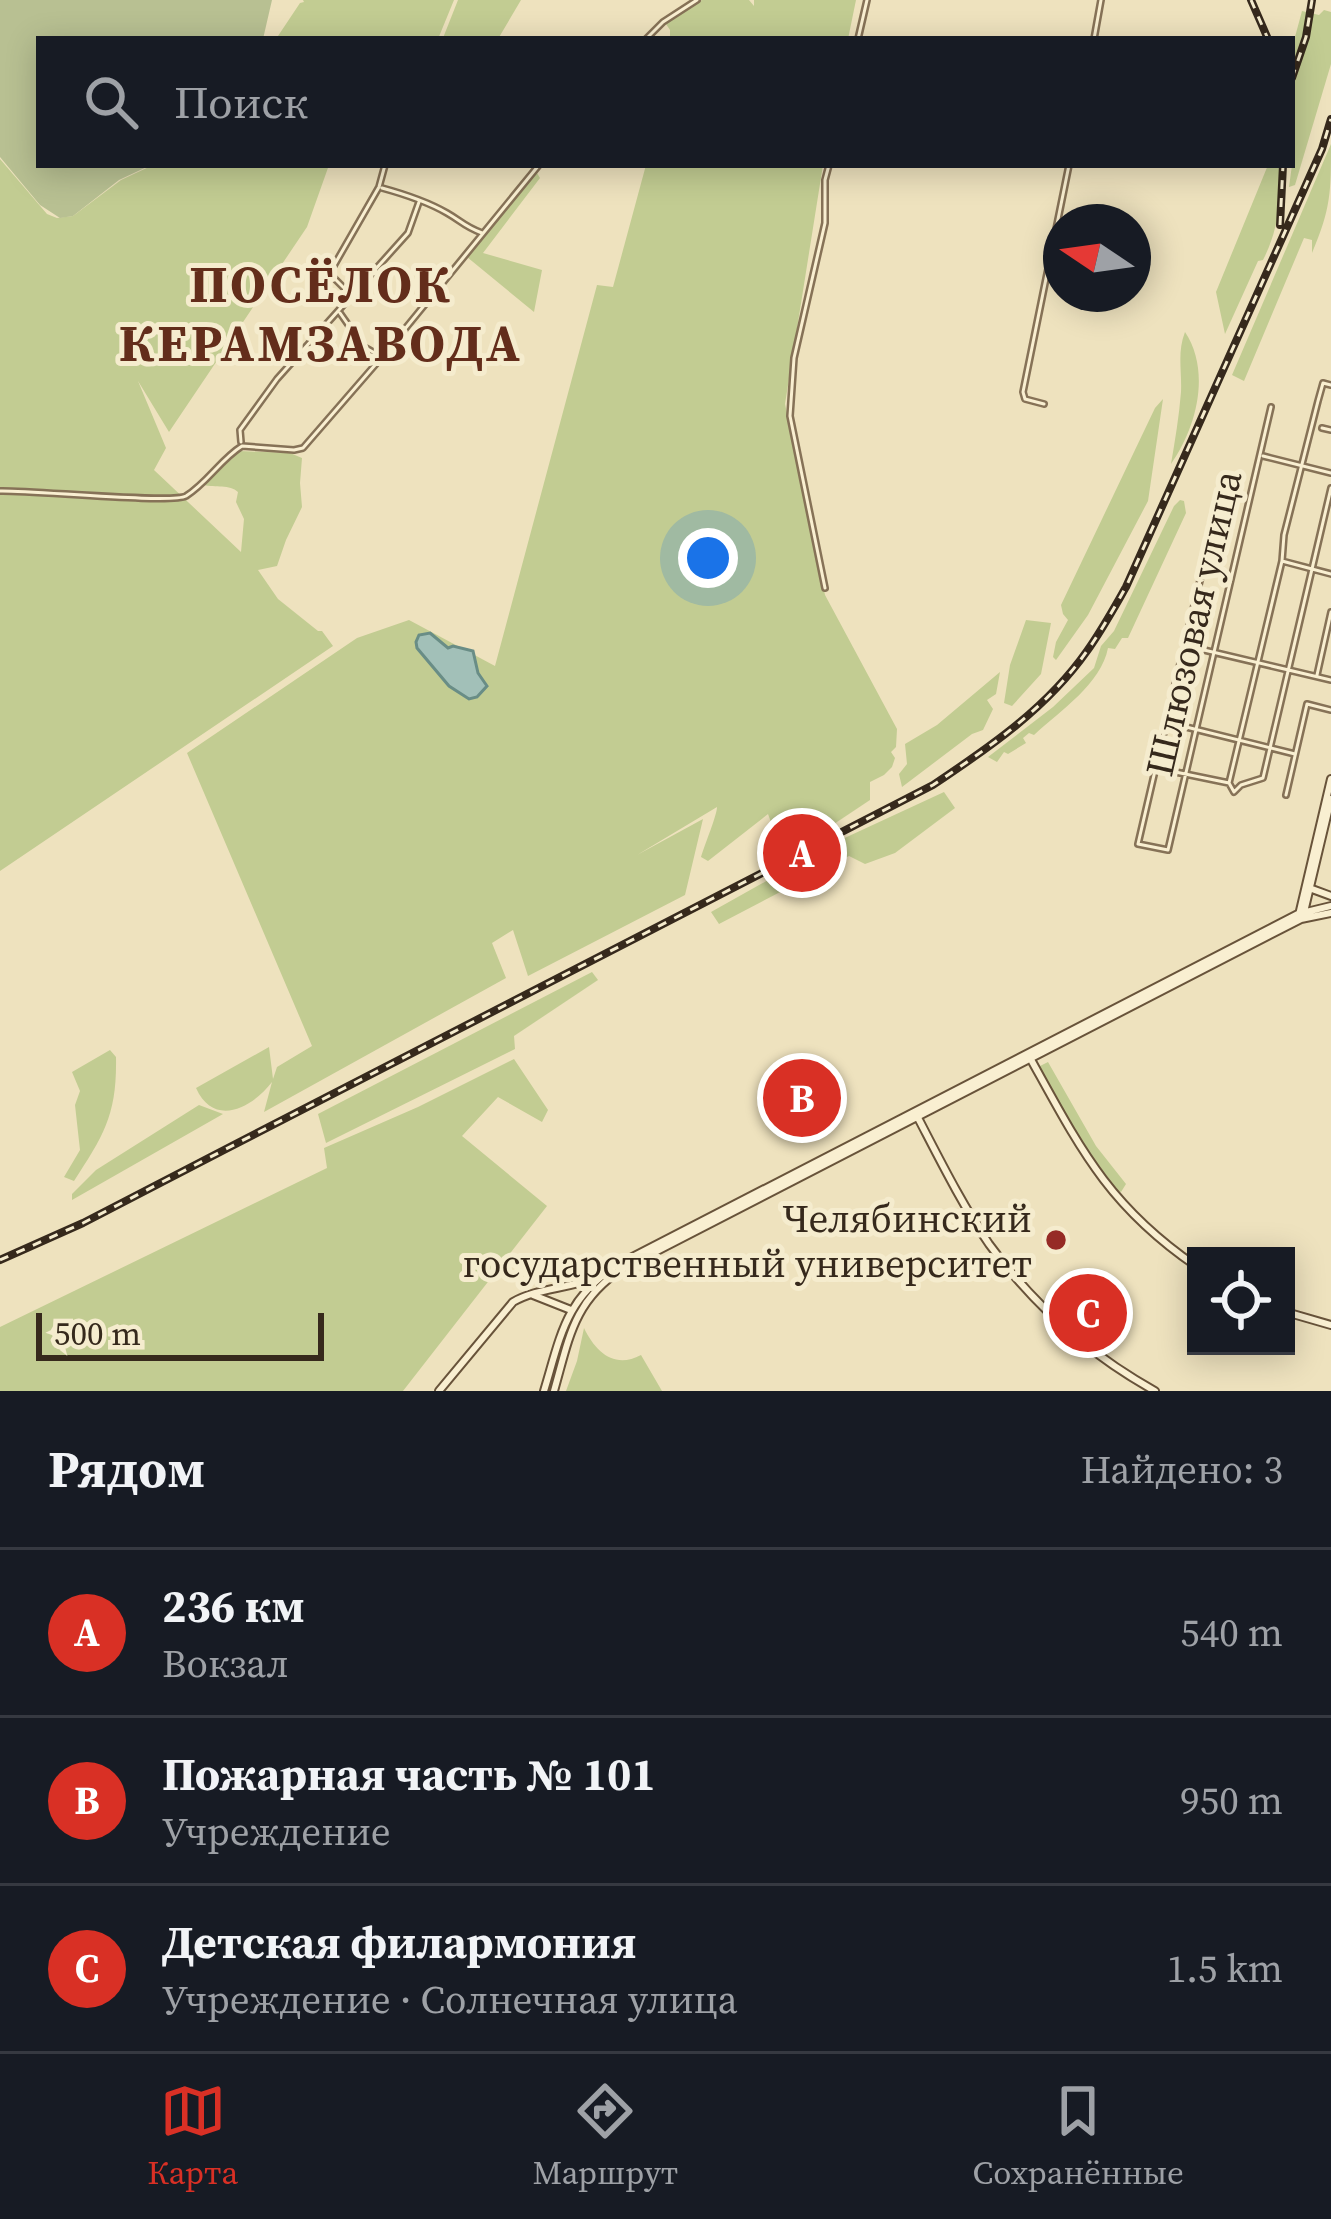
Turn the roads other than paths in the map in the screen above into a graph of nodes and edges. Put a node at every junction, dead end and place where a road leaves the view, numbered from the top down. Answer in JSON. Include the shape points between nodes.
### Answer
{"nodes":[{"id":1,"x":697,"y":0,"type":"edge"},
{"id":2,"x":867,"y":0,"type":"edge"},
{"id":3,"x":1101,"y":0,"type":"edge"},
{"id":4,"x":649,"y":36,"type":"edge"},
{"id":5,"x":859,"y":36,"type":"edge"},
{"id":6,"x":1095,"y":36,"type":"edge"},
{"id":7,"x":385,"y":168,"type":"edge"},
{"id":8,"x":537,"y":168,"type":"edge"},
{"id":9,"x":828,"y":168,"type":"edge"},
{"id":10,"x":1068,"y":168,"type":"edge"},
{"id":11,"x":379,"y":188,"type":"junction"},
{"id":12,"x":418,"y":202,"type":"junction"},
{"id":13,"x":483,"y":234,"type":"junction"},
{"id":14,"x":353,"y":297,"type":"junction"},
{"id":15,"x":339,"y":311,"type":"junction"},
{"id":16,"x":382,"y":357,"type":"junction"},
{"id":17,"x":1331,"y":385,"type":"edge"},
{"id":18,"x":1044,"y":404,"type":"dead end"},
{"id":19,"x":1270,"y":407,"type":"dead end"},
{"id":20,"x":1322,"y":428,"type":"dead end"},
{"id":21,"x":1331,"y":430,"type":"edge"},
{"id":22,"x":242,"y":446,"type":"junction"},
{"id":23,"x":1260,"y":455,"type":"junction"},
{"id":24,"x":1302,"y":466,"type":"junction"},
{"id":25,"x":1331,"y":473,"type":"edge"},
{"id":26,"x":1331,"y":488,"type":"edge"},
{"id":27,"x":0,"y":491,"type":"edge"},
{"id":28,"x":1210,"y":539,"type":"dead end"},
{"id":29,"x":1282,"y":561,"type":"junction"},
{"id":30,"x":1311,"y":568,"type":"junction"},
{"id":31,"x":1331,"y":574,"type":"edge"},
{"id":32,"x":825,"y":588,"type":"dead end"},
{"id":33,"x":1331,"y":612,"type":"edge"},
{"id":34,"x":1184,"y":646,"type":"junction"},
{"id":35,"x":1213,"y":654,"type":"junction"},
{"id":36,"x":1256,"y":663,"type":"junction"},
{"id":37,"x":1288,"y":670,"type":"junction"},
{"id":38,"x":1317,"y":677,"type":"junction"},
{"id":39,"x":1331,"y":680,"type":"edge"},
{"id":40,"x":1331,"y":710,"type":"edge"},
{"id":41,"x":1196,"y":729,"type":"junction"},
{"id":42,"x":1164,"y":732,"type":"dead end"},
{"id":43,"x":1239,"y":740,"type":"junction"},
{"id":44,"x":1270,"y":748,"type":"junction"},
{"id":45,"x":1295,"y":754,"type":"junction"},
{"id":46,"x":1156,"y":768,"type":"junction"},
{"id":47,"x":1186,"y":773,"type":"junction"},
{"id":48,"x":1331,"y":782,"type":"edge"},
{"id":49,"x":1229,"y":783,"type":"junction"},
{"id":50,"x":1286,"y":795,"type":"dead end"},
{"id":51,"x":1331,"y":799,"type":"edge"},
{"id":52,"x":1323,"y":825,"type":"junction"},
{"id":53,"x":1311,"y":886,"type":"junction"},
{"id":54,"x":1331,"y":896,"type":"edge"},
{"id":55,"x":1331,"y":909,"type":"edge"},
{"id":56,"x":1301,"y":915,"type":"junction"},
{"id":57,"x":1028,"y":1054,"type":"junction"},
{"id":58,"x":916,"y":1113,"type":"junction"},
{"id":59,"x":757,"y":1196,"type":"junction"},
{"id":60,"x":1187,"y":1259,"type":"edge"},
{"id":61,"x":604,"y":1274,"type":"junction"},
{"id":62,"x":530,"y":1294,"type":"junction"},
{"id":63,"x":576,"y":1311,"type":"junction"},
{"id":64,"x":1295,"y":1315,"type":"edge"},
{"id":65,"x":1331,"y":1325,"type":"edge"},
{"id":66,"x":439,"y":1391,"type":"edge"},
{"id":67,"x":544,"y":1391,"type":"edge"},
{"id":68,"x":554,"y":1391,"type":"edge"},
{"id":69,"x":1155,"y":1391,"type":"edge"}],
"edges":[{"from":1,"to":4,"type":"street"},
{"from":2,"to":5,"type":"street"},
{"from":3,"to":6,"type":"street"},
{"from":7,"to":11,"type":"street"},
{"from":8,"to":13,"type":"street"},
{"from":9,"to":32,"type":"street","via":[[790,416]]},
{"from":10,"to":18,"type":"street","via":[[1023,392]]},
{"from":11,"to":12,"type":"street"},
{"from":11,"to":14,"type":"street","via":[[332,269]]},
{"from":12,"to":13,"type":"street"},
{"from":12,"to":14,"type":"street","via":[[408,233]]},
{"from":13,"to":16,"type":"street"},
{"from":14,"to":15,"type":"street"},
{"from":15,"to":16,"type":"street","via":[[356,343]]},
{"from":15,"to":22,"type":"street","via":[[250,414]]},
{"from":16,"to":22,"type":"street","via":[[303,448]]},
{"from":17,"to":24,"type":"street","via":[[1323,383]]},
{"from":19,"to":23,"type":"street","name":"Шлюзовая улица"},
{"from":20,"to":21,"type":"street"},
{"from":22,"to":27,"type":"street","via":[[182,499]]},
{"from":23,"to":24,"type":"street"},
{"from":23,"to":35,"type":"street","name":"Шлюзовая улица"},
{"from":24,"to":25,"type":"street"},
{"from":24,"to":29,"type":"street"},
{"from":26,"to":30,"type":"street"},
{"from":28,"to":34,"type":"street"},
{"from":29,"to":30,"type":"street"},
{"from":29,"to":36,"type":"street"},
{"from":30,"to":31,"type":"street"},
{"from":30,"to":37,"type":"street"},
{"from":33,"to":38,"type":"street"},
{"from":34,"to":35,"type":"street"},
{"from":34,"to":41,"type":"street","via":[[1166,722]]},
{"from":35,"to":36,"type":"street"},
{"from":35,"to":41,"type":"street","name":"Шлюзовая улица"},
{"from":36,"to":37,"type":"street"},
{"from":36,"to":43,"type":"street"},
{"from":37,"to":38,"type":"street"},
{"from":37,"to":44,"type":"street"},
{"from":38,"to":39,"type":"street"},
{"from":40,"to":45,"type":"street","via":[[1307,704]]},
{"from":41,"to":43,"type":"street"},
{"from":41,"to":47,"type":"street","name":"Шлюзовая улица"},
{"from":42,"to":46,"type":"street"},
{"from":43,"to":44,"type":"street"},
{"from":43,"to":49,"type":"street"},
{"from":44,"to":45,"type":"street"},
{"from":44,"to":49,"type":"street","via":[[1263,778],[1234,792]]},
{"from":45,"to":50,"type":"street"},
{"from":46,"to":47,"type":"street"},
{"from":46,"to":47,"type":"street","name":"Шлюзовая улица","via":[[1138,844],[1168,850]]},
{"from":47,"to":49,"type":"street"},
{"from":48,"to":52,"type":"main road"},
{"from":51,"to":52,"type":"main road"},
{"from":52,"to":53,"type":"main road"},
{"from":52,"to":56,"type":"main road"},
{"from":53,"to":54,"type":"main road"},
{"from":53,"to":56,"type":"main road"},
{"from":55,"to":56,"type":"main road"},
{"from":56,"to":57,"type":"main road"},
{"from":57,"to":58,"type":"main road"},
{"from":57,"to":60,"type":"main road","via":[[1098,1175]]},
{"from":58,"to":59,"type":"main road"},
{"from":58,"to":69,"type":"main road","via":[[964,1204],[1018,1279],[1086,1345]]},
{"from":59,"to":61,"type":"main road"},
{"from":59,"to":63,"type":"main road","via":[[622,1269]]},
{"from":61,"to":62,"type":"main road"},
{"from":61,"to":63,"type":"main road"},
{"from":62,"to":63,"type":"main road"},
{"from":62,"to":66,"type":"main road","via":[[507,1307]]},
{"from":63,"to":67,"type":"main road"},
{"from":63,"to":68,"type":"main road"},
{"from":64,"to":65,"type":"main road"}]}
